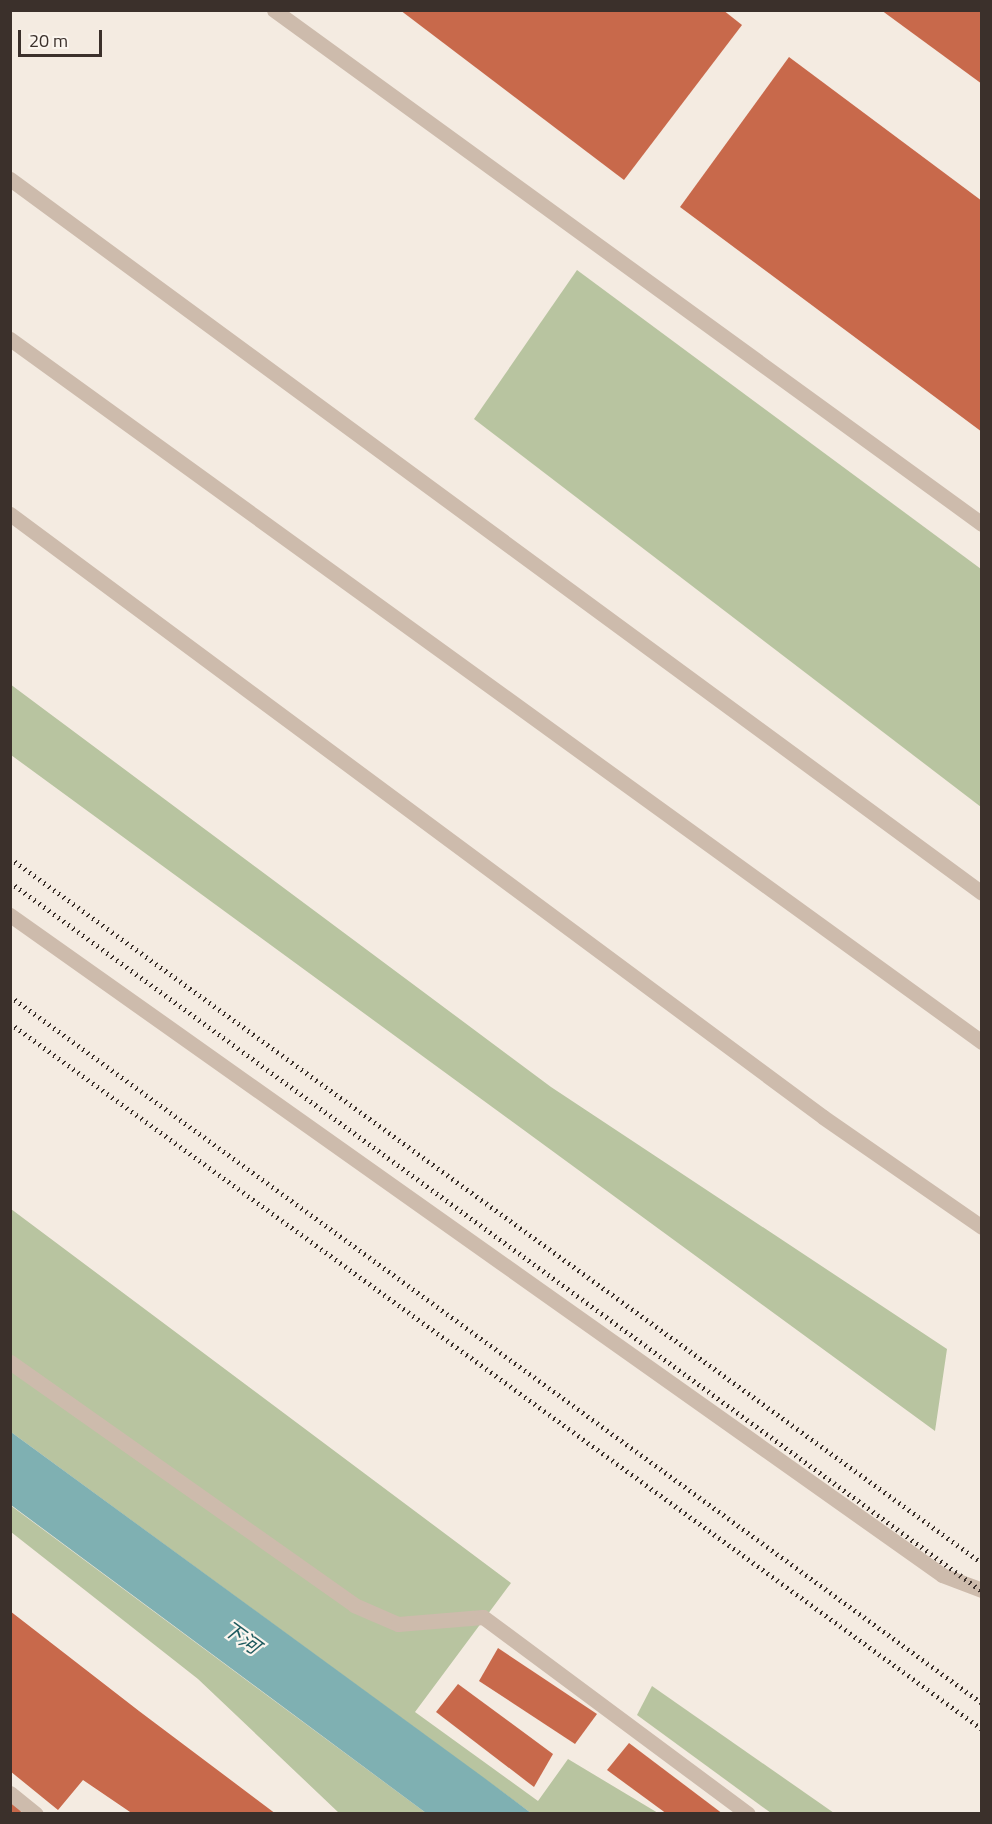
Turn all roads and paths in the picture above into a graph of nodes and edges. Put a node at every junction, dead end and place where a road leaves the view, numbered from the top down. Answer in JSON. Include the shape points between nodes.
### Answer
{"nodes":[{"id":1,"x":274,"y":10,"type":"edge"},
{"id":2,"x":10,"y":178,"type":"edge"},
{"id":3,"x":10,"y":339,"type":"edge"},
{"id":4,"x":10,"y":514,"type":"edge"},
{"id":5,"x":981,"y":524,"type":"edge"},
{"id":6,"x":981,"y":893,"type":"edge"},
{"id":7,"x":10,"y":915,"type":"edge"},
{"id":8,"x":981,"y":1042,"type":"edge"},
{"id":9,"x":981,"y":1227,"type":"edge"},
{"id":10,"x":10,"y":1362,"type":"edge"},
{"id":11,"x":981,"y":1590,"type":"edge"},
{"id":12,"x":10,"y":1793,"type":"edge"},
{"id":13,"x":36,"y":1814,"type":"edge"},
{"id":14,"x":748,"y":1814,"type":"edge"}],
"edges":[{"from":1,"to":5,"type":"street"},
{"from":2,"to":6,"type":"street"},
{"from":3,"to":8,"type":"street"},
{"from":4,"to":9,"type":"street","via":[[804,1103]]},
{"from":7,"to":11,"type":"street","via":[[942,1575]]},
{"from":10,"to":14,"type":"street","via":[[354,1605],[398,1624],[483,1617]]},
{"from":12,"to":13,"type":"street"}]}
